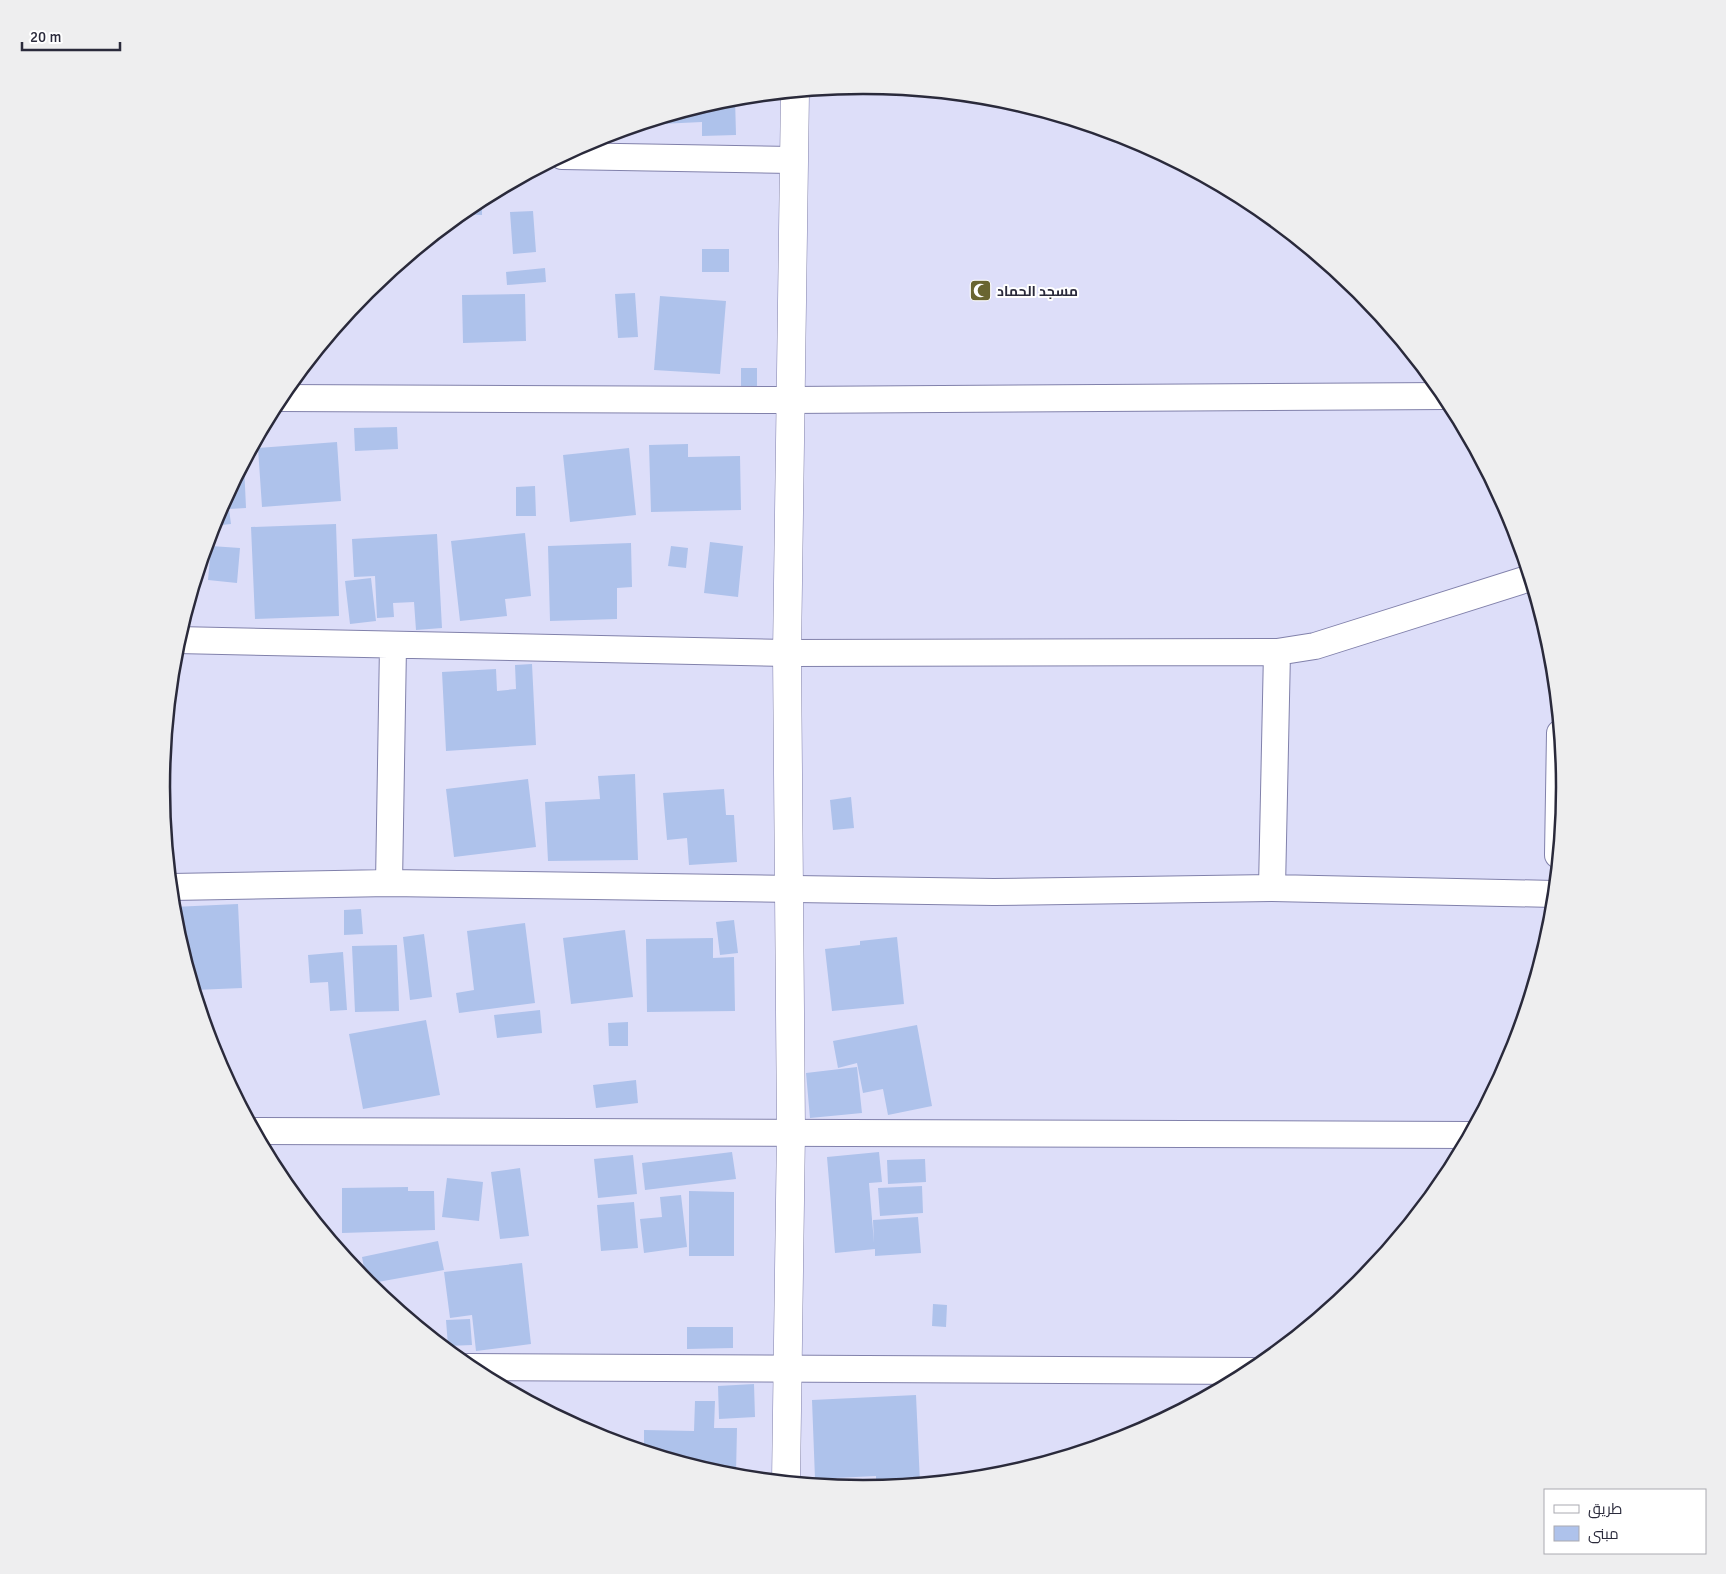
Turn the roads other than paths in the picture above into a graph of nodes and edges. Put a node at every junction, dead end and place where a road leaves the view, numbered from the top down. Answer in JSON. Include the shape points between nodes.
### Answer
{"nodes":[{"id":1,"x":794,"y":98,"type":"edge"},
{"id":2,"x":576,"y":156,"type":"edge"},
{"id":3,"x":792,"y":160,"type":"junction"},
{"id":4,"x":1435,"y":396,"type":"edge"},
{"id":5,"x":290,"y":398,"type":"edge"},
{"id":6,"x":789,"y":400,"type":"junction"},
{"id":7,"x":1524,"y":580,"type":"edge"},
{"id":8,"x":186,"y":640,"type":"edge"},
{"id":9,"x":393,"y":646,"type":"junction"},
{"id":10,"x":1277,"y":652,"type":"junction"},
{"id":11,"x":787,"y":653,"type":"junction"},
{"id":12,"x":389,"y":883,"type":"junction"},
{"id":13,"x":178,"y":887,"type":"edge"},
{"id":14,"x":788,"y":888,"type":"junction"},
{"id":15,"x":1272,"y":888,"type":"junction"},
{"id":16,"x":1547,"y":894,"type":"edge"},
{"id":17,"x":261,"y":1131,"type":"edge"},
{"id":18,"x":791,"y":1132,"type":"junction"},
{"id":19,"x":1462,"y":1135,"type":"edge"},
{"id":20,"x":484,"y":1367,"type":"edge"},
{"id":21,"x":787,"y":1369,"type":"junction"},
{"id":22,"x":1234,"y":1372,"type":"edge"},
{"id":23,"x":786,"y":1475,"type":"edge"}],
"edges":[{"from":1,"to":3,"type":"street"},
{"from":2,"to":3,"type":"street"},
{"from":3,"to":6,"type":"street"},
{"from":4,"to":6,"type":"street"},
{"from":5,"to":6,"type":"street"},
{"from":6,"to":11,"type":"street"},
{"from":7,"to":10,"type":"street","via":[[1315,646]]},
{"from":8,"to":9,"type":"street"},
{"from":9,"to":11,"type":"street"},
{"from":9,"to":12,"type":"street"},
{"from":10,"to":11,"type":"street"},
{"from":10,"to":15,"type":"street"},
{"from":11,"to":14,"type":"street"},
{"from":12,"to":13,"type":"street"},
{"from":12,"to":14,"type":"street"},
{"from":14,"to":15,"type":"street","via":[[994,892]]},
{"from":14,"to":18,"type":"street"},
{"from":15,"to":16,"type":"street"},
{"from":17,"to":18,"type":"street"},
{"from":18,"to":19,"type":"street"},
{"from":18,"to":21,"type":"street"},
{"from":20,"to":21,"type":"street"},
{"from":21,"to":22,"type":"street"},
{"from":21,"to":23,"type":"street"}]}
